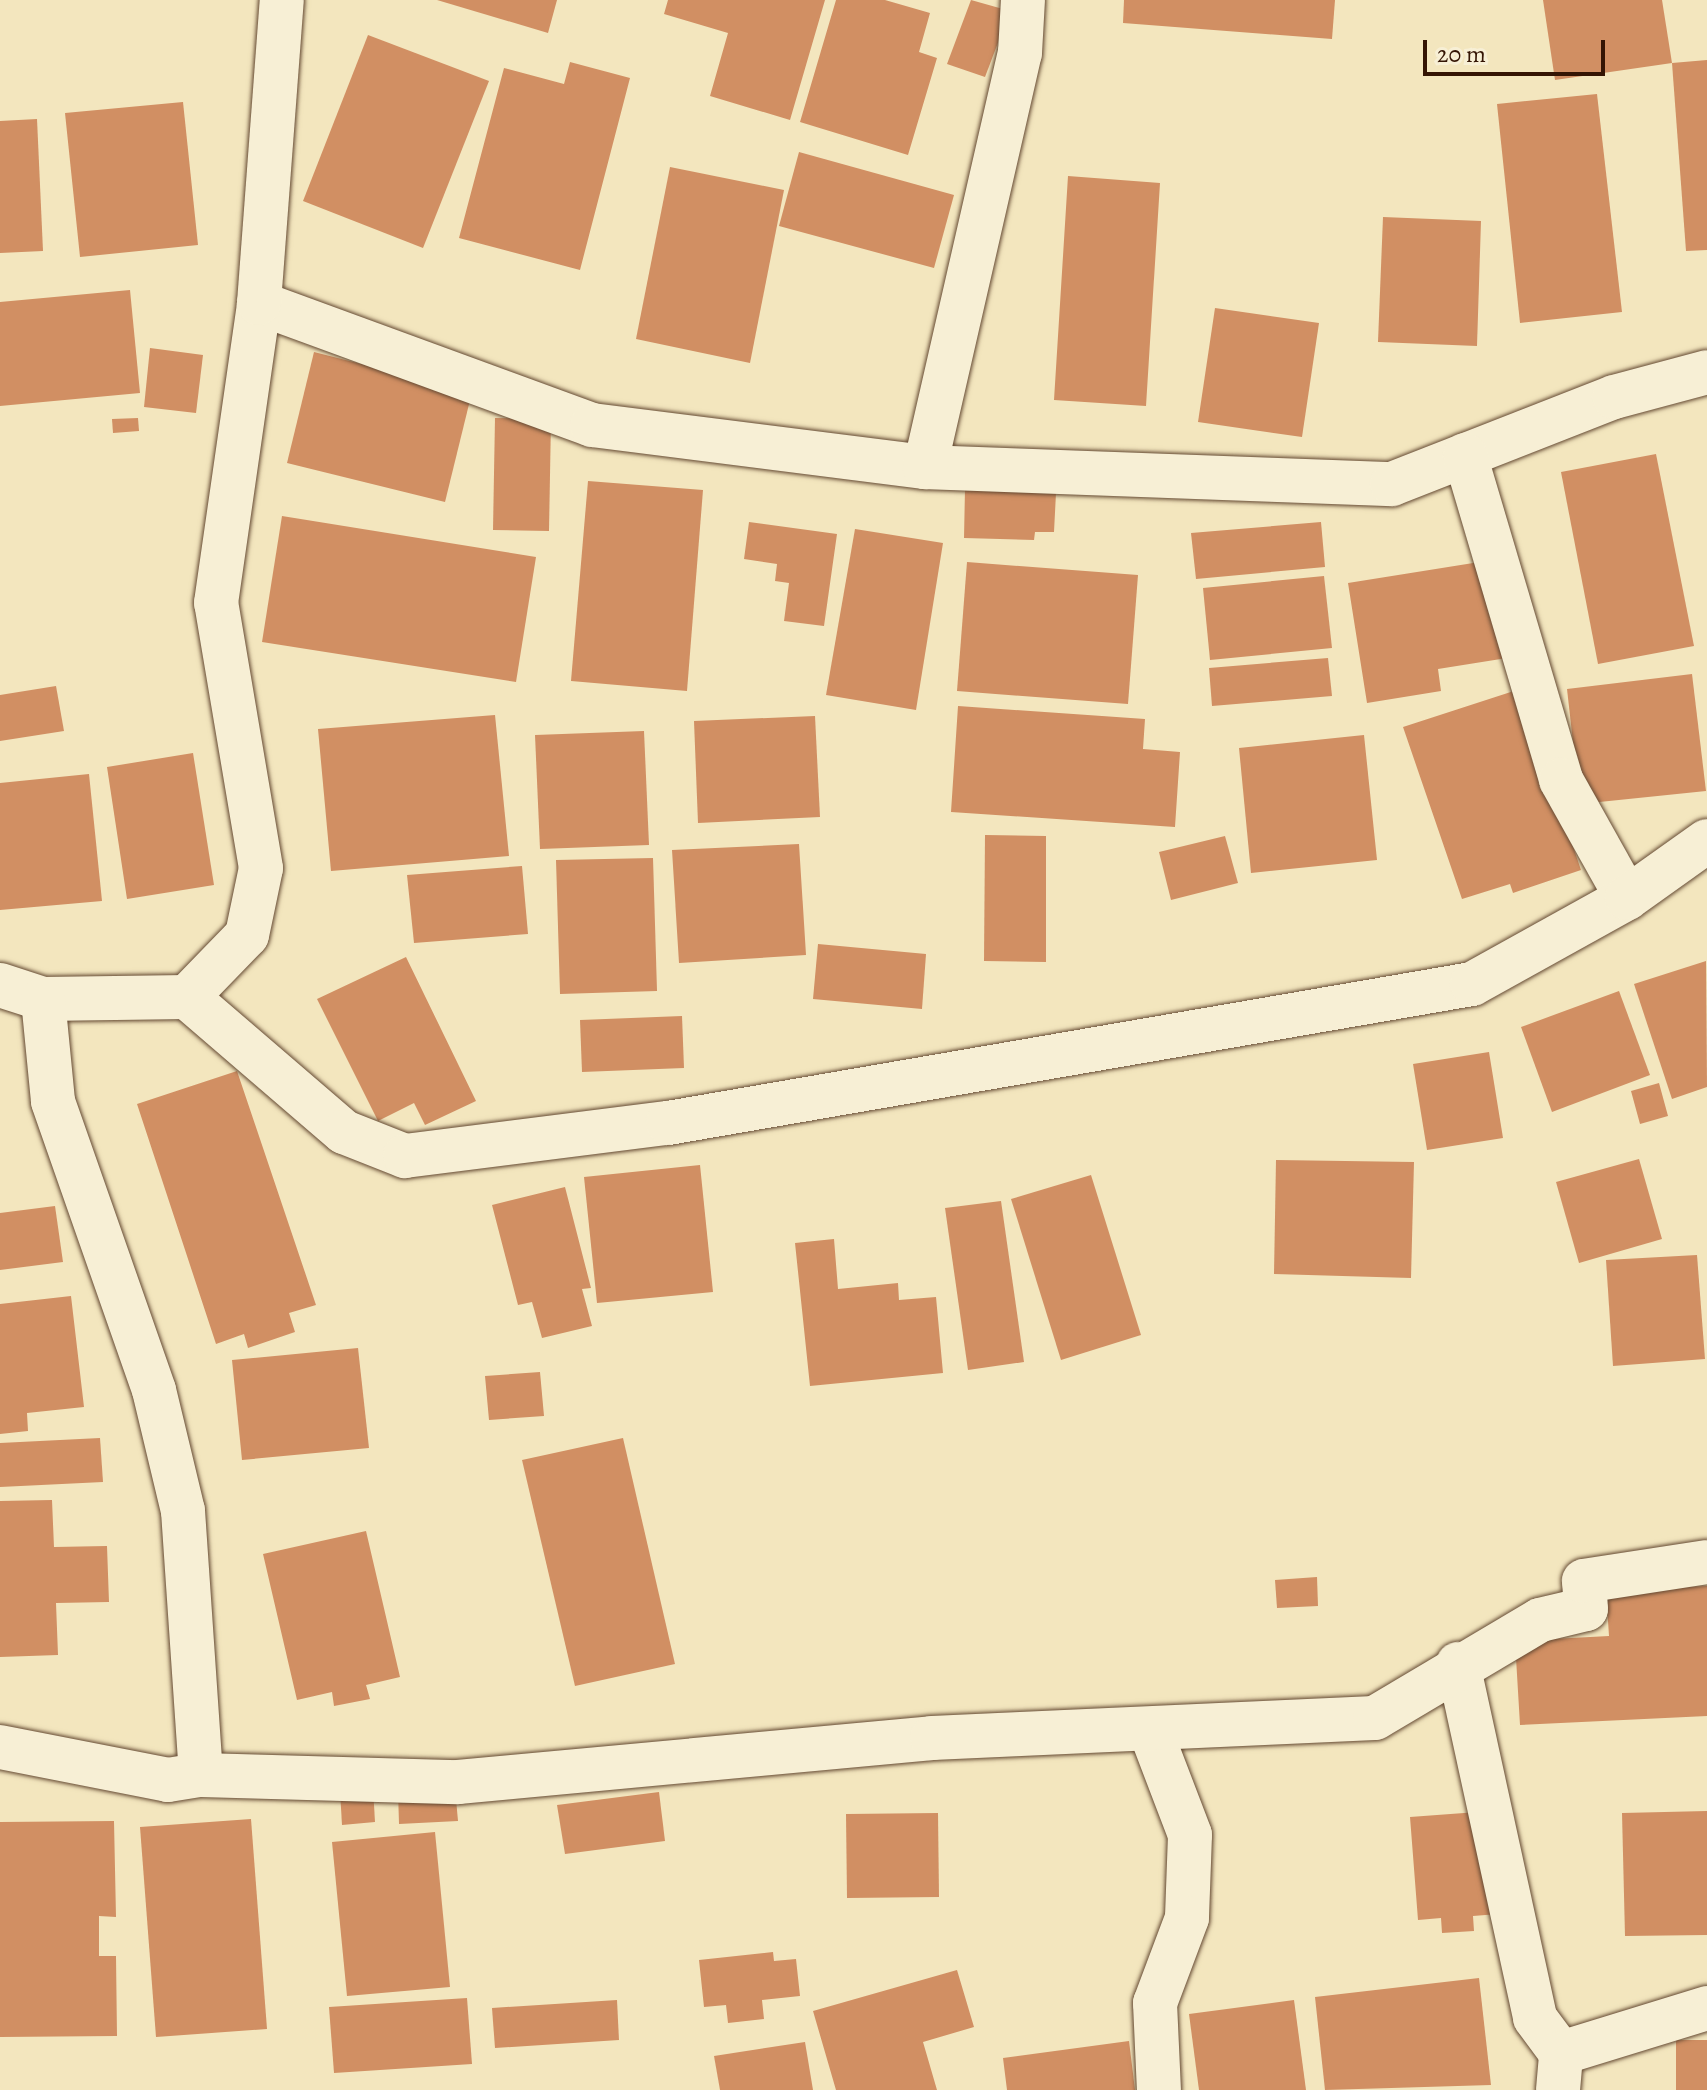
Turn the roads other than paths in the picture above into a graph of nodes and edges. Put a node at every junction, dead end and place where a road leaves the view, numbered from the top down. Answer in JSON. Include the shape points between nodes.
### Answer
{"nodes":[{"id":1,"x":282,"y":0,"type":"edge"},
{"id":2,"x":1023,"y":0,"type":"edge"},
{"id":3,"x":259,"y":303,"type":"junction"},
{"id":4,"x":1707,"y":372,"type":"edge"},
{"id":5,"x":1465,"y":455,"type":"junction"},
{"id":6,"x":925,"y":467,"type":"junction"},
{"id":7,"x":1707,"y":841,"type":"edge"},
{"id":8,"x":1627,"y":898,"type":"junction"},
{"id":9,"x":0,"y":985,"type":"edge"},
{"id":10,"x":187,"y":997,"type":"junction"},
{"id":11,"x":43,"y":999,"type":"junction"},
{"id":12,"x":1707,"y":1562,"type":"edge"},
{"id":13,"x":1458,"y":1664,"type":"junction"},
{"id":14,"x":1150,"y":1730,"type":"junction"},
{"id":15,"x":0,"y":1747,"type":"edge"},
{"id":16,"x":201,"y":1775,"type":"junction"},
{"id":17,"x":1707,"y":2008,"type":"edge"},
{"id":18,"x":1559,"y":2072,"type":"edge"},
{"id":19,"x":1159,"y":2090,"type":"edge"}],
"edges":[{"from":1,"to":3,"type":"street"},
{"from":2,"to":6,"type":"street","via":[[1020,53]]},
{"from":3,"to":6,"type":"street","via":[[592,425]]},
{"from":3,"to":10,"type":"street","via":[[216,603],[261,868],[247,935]]},
{"from":4,"to":5,"type":"street","via":[[1614,397]]},
{"from":5,"to":6,"type":"street","via":[[1392,484]]},
{"from":5,"to":8,"type":"street","via":[[1561,780]]},
{"from":7,"to":8,"type":"street"},
{"from":8,"to":10,"type":"street","via":[[1472,984],[668,1123],[405,1156],[344,1132]]},
{"from":9,"to":11,"type":"street"},
{"from":10,"to":11,"type":"street"},
{"from":11,"to":16,"type":"street","via":[[53,1101],[154,1390],[183,1511]]},
{"from":12,"to":13,"type":"street","via":[[1584,1581],[1586,1609],[1540,1620]]},
{"from":13,"to":14,"type":"street","via":[[1375,1718]]},
{"from":13,"to":18,"type":"street","via":[[1535,2018]]},
{"from":14,"to":16,"type":"street","via":[[932,1738],[458,1782]]},
{"from":14,"to":19,"type":"street","via":[[1190,1835],[1187,1918],[1155,2003]]},
{"from":15,"to":16,"type":"street","via":[[168,1780]]},
{"from":17,"to":18,"type":"street"}]}
